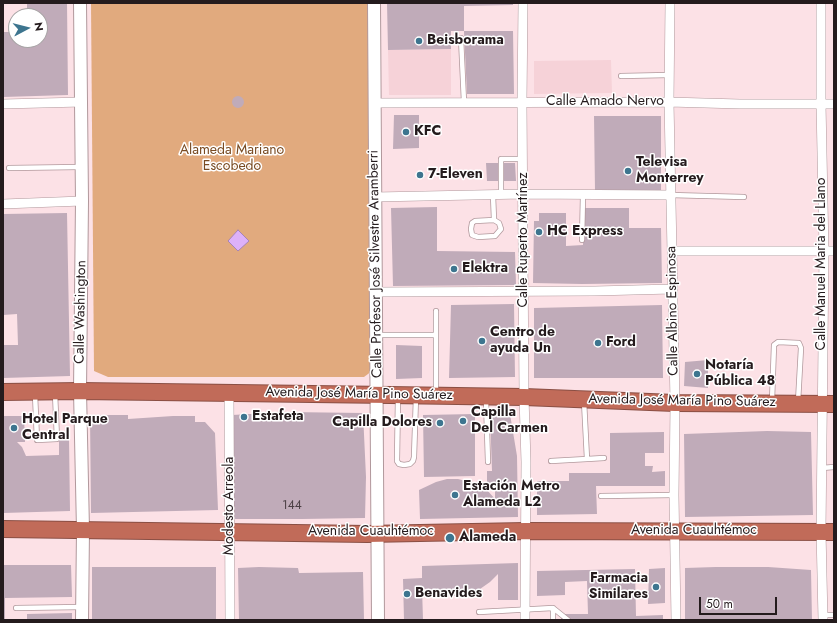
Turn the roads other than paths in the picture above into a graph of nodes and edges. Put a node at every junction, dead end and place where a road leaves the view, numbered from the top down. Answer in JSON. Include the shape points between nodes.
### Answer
{"nodes":[{"id":1,"x":80,"y":3,"type":"edge"},
{"id":2,"x":374,"y":3,"type":"edge"},
{"id":3,"x":523,"y":3,"type":"edge"},
{"id":4,"x":670,"y":3,"type":"edge"},
{"id":5,"x":821,"y":3,"type":"edge"},
{"id":6,"x":461,"y":38,"type":"dead end"},
{"id":7,"x":669,"y":75,"type":"junction"},
{"id":8,"x":621,"y":76,"type":"dead end"},
{"id":9,"x":82,"y":102,"type":"junction"},
{"id":10,"x":464,"y":102,"type":"junction"},
{"id":11,"x":522,"y":102,"type":"junction"},
{"id":12,"x":669,"y":102,"type":"junction"},
{"id":13,"x":375,"y":103,"type":"junction"},
{"id":14,"x":3,"y":104,"type":"edge"},
{"id":15,"x":821,"y":104,"type":"junction"},
{"id":16,"x":834,"y":104,"type":"edge"},
{"id":17,"x":524,"y":159,"type":"junction"},
{"id":18,"x":82,"y":167,"type":"junction"},
{"id":19,"x":9,"y":168,"type":"dead end"},
{"id":20,"x":524,"y":194,"type":"junction"},
{"id":21,"x":497,"y":195,"type":"junction"},
{"id":22,"x":583,"y":195,"type":"junction"},
{"id":23,"x":670,"y":195,"type":"junction"},
{"id":24,"x":375,"y":197,"type":"junction"},
{"id":25,"x":744,"y":197,"type":"dead end"},
{"id":26,"x":82,"y":201,"type":"junction"},
{"id":27,"x":3,"y":204,"type":"edge"},
{"id":28,"x":494,"y":220,"type":"junction"},
{"id":29,"x":582,"y":240,"type":"dead end"},
{"id":30,"x":672,"y":251,"type":"junction"},
{"id":31,"x":824,"y":251,"type":"junction"},
{"id":32,"x":834,"y":251,"type":"edge"},
{"id":33,"x":672,"y":289,"type":"junction"},
{"id":34,"x":524,"y":291,"type":"junction"},
{"id":35,"x":376,"y":292,"type":"junction"},
{"id":36,"x":436,"y":311,"type":"dead end"},
{"id":37,"x":376,"y":335,"type":"junction"},
{"id":38,"x":436,"y":335,"type":"junction"},
{"id":39,"x":80,"y":391,"type":"junction"},
{"id":40,"x":3,"y":392,"type":"edge"},
{"id":41,"x":34,"y":392,"type":"junction"},
{"id":42,"x":55,"y":392,"type":"junction"},
{"id":43,"x":229,"y":392,"type":"junction"},
{"id":44,"x":377,"y":395,"type":"junction"},
{"id":45,"x":398,"y":395,"type":"junction"},
{"id":46,"x":416,"y":395,"type":"junction"},
{"id":47,"x":436,"y":396,"type":"junction"},
{"id":48,"x":486,"y":396,"type":"junction"},
{"id":49,"x":524,"y":397,"type":"junction"},
{"id":50,"x":584,"y":399,"type":"junction"},
{"id":51,"x":675,"y":403,"type":"junction"},
{"id":52,"x":772,"y":404,"type":"junction"},
{"id":53,"x":798,"y":404,"type":"junction"},
{"id":54,"x":828,"y":404,"type":"edge"},
{"id":55,"x":604,"y":458,"type":"dead end"},
{"id":56,"x":587,"y":459,"type":"junction"},
{"id":57,"x":551,"y":461,"type":"dead end"},
{"id":58,"x":488,"y":462,"type":"dead end"},
{"id":59,"x":834,"y":467,"type":"edge"},
{"id":60,"x":821,"y":468,"type":"junction"},
{"id":61,"x":674,"y":495,"type":"junction"},
{"id":62,"x":601,"y":496,"type":"dead end"},
{"id":63,"x":3,"y":529,"type":"edge"},
{"id":64,"x":83,"y":530,"type":"junction"},
{"id":65,"x":230,"y":531,"type":"junction"},
{"id":66,"x":525,"y":531,"type":"junction"},
{"id":67,"x":675,"y":531,"type":"junction"},
{"id":68,"x":827,"y":532,"type":"edge"},
{"id":69,"x":377,"y":533,"type":"junction"},
{"id":70,"x":82,"y":607,"type":"junction"},
{"id":71,"x":16,"y":608,"type":"dead end"},
{"id":72,"x":552,"y":608,"type":"junction"},
{"id":73,"x":525,"y":609,"type":"junction"},
{"id":74,"x":479,"y":612,"type":"dead end"},
{"id":75,"x":834,"y":615,"type":"edge"},
{"id":76,"x":823,"y":618,"type":"edge"},
{"id":77,"x":82,"y":620,"type":"edge"},
{"id":78,"x":230,"y":620,"type":"edge"},
{"id":79,"x":378,"y":620,"type":"edge"},
{"id":80,"x":525,"y":620,"type":"edge"},
{"id":81,"x":553,"y":620,"type":"edge"},
{"id":82,"x":568,"y":620,"type":"edge"},
{"id":83,"x":676,"y":620,"type":"edge"}],
"edges":[{"from":1,"to":9,"type":"main road","name":"Calle Washington"},
{"from":2,"to":13,"type":"main road","name":"Calle Profesor José Silvestre Aramberri"},
{"from":3,"to":11,"type":"street","name":"Calle Ruperto Martínez"},
{"from":4,"to":7,"type":"street","name":"Calle Albino Espinosa"},
{"from":5,"to":15,"type":"street","name":"Calle Manuel Maria del Llano"},
{"from":6,"to":10,"type":"lane"},
{"from":7,"to":8,"type":"lane"},
{"from":7,"to":12,"type":"street","name":"Calle Albino Espinosa"},
{"from":9,"to":14,"type":"street"},
{"from":9,"to":18,"type":"main road","name":"Calle Washington"},
{"from":10,"to":11,"type":"street","name":"Calle Amado Nervo"},
{"from":10,"to":13,"type":"street","name":"Calle Amado Nervo"},
{"from":11,"to":12,"type":"street","name":"Calle Amado Nervo"},
{"from":11,"to":17,"type":"street","name":"Calle Ruperto Martínez"},
{"from":12,"to":15,"type":"street","name":"Calle Amado Nervo"},
{"from":12,"to":23,"type":"street","name":"Calle Albino Espinosa"},
{"from":13,"to":24,"type":"main road","name":"Calle Profesor José Silvestre Aramberri"},
{"from":15,"to":16,"type":"street","name":"Calle Amado Nervo"},
{"from":15,"to":31,"type":"street","name":"Calle Manuel Maria del Llano"},
{"from":17,"to":20,"type":"street","name":"Calle Ruperto Martínez"},
{"from":17,"to":21,"type":"lane","via":[[501,159]]},
{"from":18,"to":19,"type":"lane"},
{"from":18,"to":26,"type":"main road","name":"Calle Washington"},
{"from":20,"to":21,"type":"street"},
{"from":20,"to":22,"type":"street"},
{"from":20,"to":34,"type":"street","name":"Calle Ruperto Martínez"},
{"from":21,"to":24,"type":"street"},
{"from":21,"to":28,"type":"lane"},
{"from":22,"to":23,"type":"street"},
{"from":22,"to":29,"type":"lane"},
{"from":23,"to":25,"type":"lane"},
{"from":23,"to":30,"type":"street","name":"Calle Albino Espinosa"},
{"from":24,"to":35,"type":"main road","name":"Calle Profesor José Silvestre Aramberri"},
{"from":26,"to":27,"type":"street"},
{"from":26,"to":39,"type":"main road","name":"Calle Washington"},
{"from":28,"to":28,"type":"lane","via":[[499,223],[500,229],[495,236],[472,235],[472,223]]},
{"from":30,"to":31,"type":"street"},
{"from":30,"to":33,"type":"street","name":"Calle Albino Espinosa"},
{"from":31,"to":32,"type":"street"},
{"from":31,"to":54,"type":"street","name":"Calle Manuel Maria del Llano"},
{"from":33,"to":34,"type":"street"},
{"from":33,"to":51,"type":"street","name":"Calle Albino Espinosa"},
{"from":34,"to":35,"type":"street"},
{"from":34,"to":49,"type":"street","name":"Calle Ruperto Martínez"},
{"from":35,"to":37,"type":"main road","name":"Calle Profesor José Silvestre Aramberri"},
{"from":36,"to":38,"type":"lane"},
{"from":37,"to":38,"type":"lane"},
{"from":37,"to":44,"type":"main road","name":"Calle Profesor José Silvestre Aramberri"},
{"from":38,"to":47,"type":"lane"},
{"from":39,"to":42,"type":"highway","name":"Avenida José María Pino Suárez"},
{"from":39,"to":43,"type":"highway","name":"Avenida José María Pino Suárez"},
{"from":39,"to":64,"type":"main road","name":"Calle Washington"},
{"from":40,"to":41,"type":"highway","name":"Avenida José María Pino Suárez"},
{"from":41,"to":42,"type":"highway","name":"Avenida José María Pino Suárez"},
{"from":41,"to":42,"type":"lane","via":[[37,440],[57,439]]},
{"from":43,"to":44,"type":"highway","name":"Avenida José María Pino Suárez"},
{"from":43,"to":65,"type":"street","name":"Modesto Arreola"},
{"from":44,"to":45,"type":"highway","name":"Avenida José María Pino Suárez"},
{"from":44,"to":69,"type":"main road","name":"Calle Profesor José Silvestre Aramberri"},
{"from":45,"to":46,"type":"highway","name":"Avenida José María Pino Suárez"},
{"from":45,"to":46,"type":"lane","via":[[398,461],[404,465],[410,464],[414,457]]},
{"from":46,"to":47,"type":"highway","name":"Avenida José María Pino Suárez"},
{"from":47,"to":48,"type":"highway","name":"Avenida José María Pino Suárez"},
{"from":48,"to":49,"type":"highway","name":"Avenida José María Pino Suárez"},
{"from":48,"to":58,"type":"lane"},
{"from":49,"to":50,"type":"highway","name":"Avenida José María Pino Suárez"},
{"from":49,"to":66,"type":"street","name":"Calle Ruperto Martínez"},
{"from":50,"to":51,"type":"highway","name":"Avenida José María Pino Suárez"},
{"from":50,"to":56,"type":"lane"},
{"from":51,"to":52,"type":"highway","name":"Avenida José María Pino Suárez"},
{"from":51,"to":61,"type":"street","name":"Calle Albino Espinosa"},
{"from":52,"to":53,"type":"highway","name":"Avenida José María Pino Suárez"},
{"from":52,"to":53,"type":"lane","via":[[774,345],[778,342],[799,343],[801,348]]},
{"from":53,"to":54,"type":"highway","name":"Avenida José María Pino Suárez"},
{"from":54,"to":60,"type":"street","name":"Calle Manuel Maria del Llano"},
{"from":55,"to":56,"type":"lane"},
{"from":56,"to":57,"type":"lane"},
{"from":59,"to":60,"type":"lane"},
{"from":60,"to":68,"type":"street","name":"Calle Manuel Maria del Llano"},
{"from":61,"to":62,"type":"lane"},
{"from":61,"to":67,"type":"street","name":"Calle Albino Espinosa"},
{"from":63,"to":64,"type":"highway","name":"Avenida Cuauhtémoc"},
{"from":64,"to":65,"type":"highway","name":"Avenida Cuauhtémoc"},
{"from":64,"to":70,"type":"main road","name":"Calle Washington"},
{"from":65,"to":69,"type":"highway","name":"Avenida Cuauhtémoc"},
{"from":65,"to":78,"type":"street","name":"Modesto Arreola"},
{"from":66,"to":67,"type":"highway","name":"Avenida Cuauhtémoc"},
{"from":66,"to":69,"type":"highway","name":"Avenida Cuauhtémoc"},
{"from":66,"to":73,"type":"street","name":"Calle Ruperto Martínez"},
{"from":67,"to":68,"type":"highway","name":"Avenida Cuauhtémoc"},
{"from":67,"to":83,"type":"street","name":"Calle Albino Espinosa"},
{"from":68,"to":76,"type":"street","name":"Calle Manuel Maria del Llano"},
{"from":69,"to":79,"type":"main road","name":"Calle Profesor José Silvestre Aramberri"},
{"from":70,"to":71,"type":"lane"},
{"from":70,"to":77,"type":"main road","name":"Calle Washington"},
{"from":72,"to":73,"type":"lane"},
{"from":72,"to":81,"type":"lane"},
{"from":72,"to":82,"type":"lane"},
{"from":73,"to":74,"type":"lane"},
{"from":73,"to":80,"type":"street","name":"Calle Ruperto Martínez"},
{"from":75,"to":76,"type":"lane"}]}
